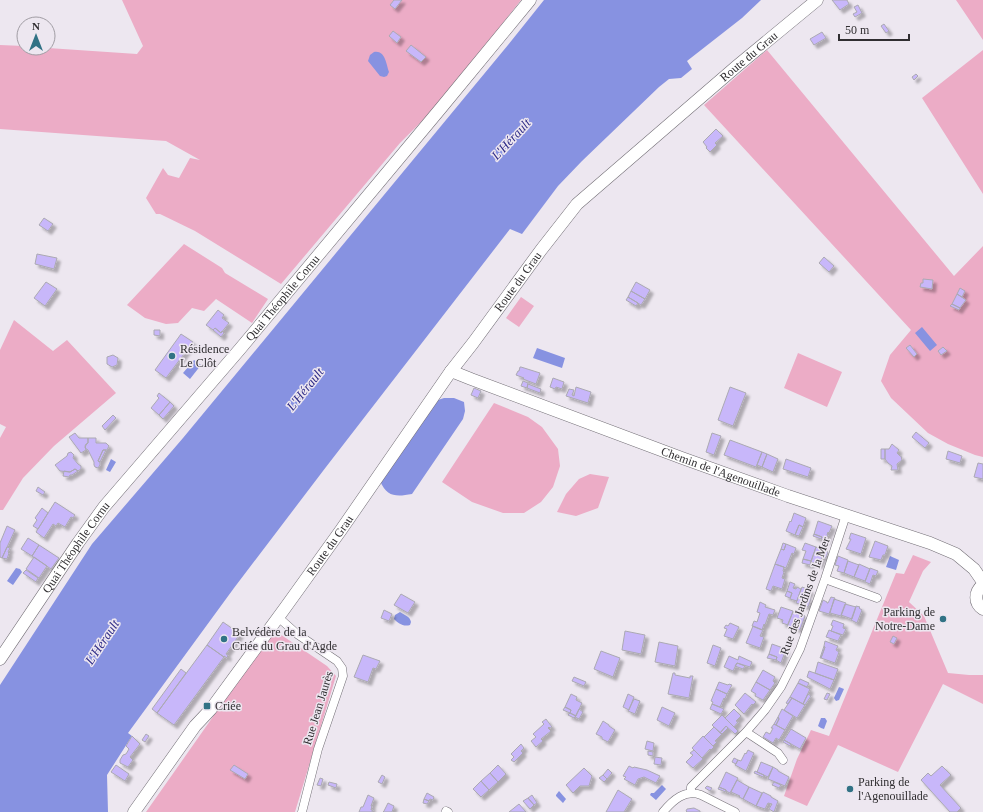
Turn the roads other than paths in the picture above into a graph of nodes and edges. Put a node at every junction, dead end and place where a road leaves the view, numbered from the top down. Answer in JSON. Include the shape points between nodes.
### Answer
{"nodes":[{"id":1,"x":530,"y":0,"type":"edge"},
{"id":2,"x":817,"y":0,"type":"edge"},
{"id":3,"x":451,"y":370,"type":"junction"},
{"id":4,"x":846,"y":515,"type":"junction"},
{"id":5,"x":825,"y":579,"type":"junction"},
{"id":6,"x":983,"y":582,"type":"edge"},
{"id":7,"x":983,"y":585,"type":"edge"},
{"id":8,"x":877,"y":598,"type":"dead end"},
{"id":9,"x":983,"y":609,"type":"edge"},
{"id":10,"x":278,"y":617,"type":"junction"},
{"id":11,"x":0,"y":659,"type":"edge"},
{"id":12,"x":746,"y":732,"type":"junction"},
{"id":13,"x":783,"y":760,"type":"dead end"},
{"id":14,"x":690,"y":793,"type":"junction"},
{"id":15,"x":134,"y":812,"type":"edge"},
{"id":16,"x":302,"y":812,"type":"edge"},
{"id":17,"x":662,"y":812,"type":"edge"},
{"id":18,"x":735,"y":812,"type":"edge"}],
"edges":[{"from":1,"to":11,"type":"street","name":"Quai Théophile Cornu","via":[[240,349],[104,507]]},
{"from":2,"to":3,"type":"street","name":"Route du Grau","via":[[577,204]]},
{"from":3,"to":4,"type":"street","name":"Chemin de l'Agenouillade","via":[[682,458]]},
{"from":3,"to":10,"type":"street","name":"Route du Grau"},
{"from":4,"to":5,"type":"street","name":"Rue des Jardins de la Mer"},
{"from":4,"to":6,"type":"street","name":"Chemin de l'Agenouillade","via":[[956,554],[974,569]]},
{"from":5,"to":8,"type":"street"},
{"from":5,"to":12,"type":"street","name":"Rue des Jardins de la Mer","via":[[800,649],[781,687]]},
{"from":7,"to":9,"type":"street","via":[[976,596],[979,606]]},
{"from":10,"to":15,"type":"street","name":"Route du Grau","via":[[211,709],[195,726]]},
{"from":10,"to":16,"type":"street","name":"Rue Jean Jaurès","via":[[337,662],[342,668],[343,676],[318,749]]},
{"from":12,"to":13,"type":"street","via":[[778,753]]},
{"from":12,"to":14,"type":"street","name":"Rue des Jardins de la Mer","via":[[691,787]]},
{"from":14,"to":17,"type":"street","via":[[679,797]]},
{"from":14,"to":18,"type":"street","via":[[701,795]]}]}
